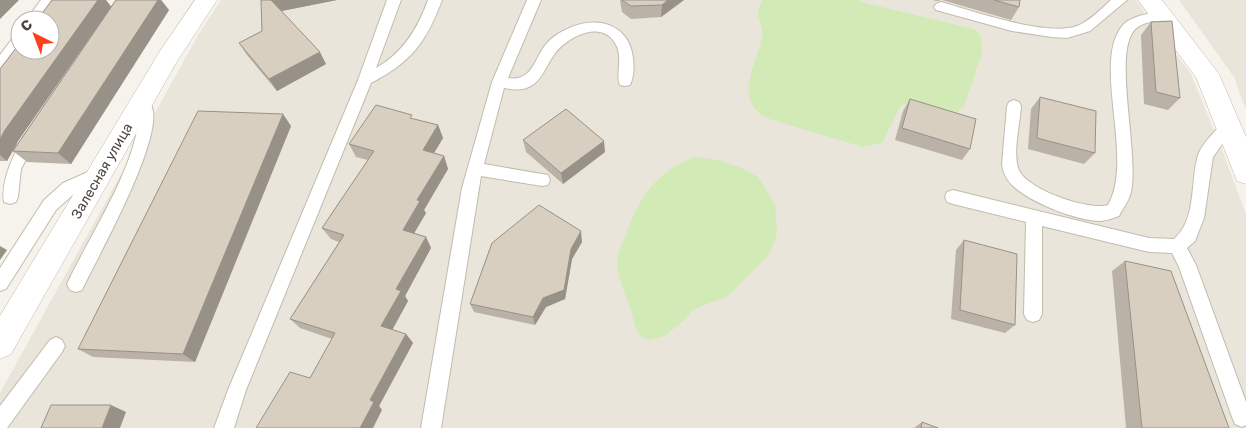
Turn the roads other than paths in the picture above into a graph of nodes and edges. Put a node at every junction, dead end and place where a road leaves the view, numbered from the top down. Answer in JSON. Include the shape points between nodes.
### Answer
{"nodes":[{"id":1,"x":206,"y":0,"type":"edge"},
{"id":2,"x":394,"y":0,"type":"edge"},
{"id":3,"x":435,"y":0,"type":"edge"},
{"id":4,"x":534,"y":0,"type":"edge"},
{"id":5,"x":1120,"y":0,"type":"edge"},
{"id":6,"x":941,"y":7,"type":"dead end"},
{"id":7,"x":1156,"y":7,"type":"edge"},
{"id":8,"x":5,"y":50,"type":"edge"},
{"id":9,"x":0,"y":65,"type":"edge"},
{"id":10,"x":365,"y":80,"type":"junction"},
{"id":11,"x":625,"y":81,"type":"dead end"},
{"id":12,"x":499,"y":82,"type":"junction"},
{"id":13,"x":1014,"y":106,"type":"dead end"},
{"id":14,"x":139,"y":107,"type":"junction"},
{"id":15,"x":1229,"y":125,"type":"junction"},
{"id":16,"x":37,"y":127,"type":"edge"},
{"id":17,"x":475,"y":169,"type":"junction"},
{"id":18,"x":101,"y":172,"type":"junction"},
{"id":19,"x":1246,"y":173,"type":"edge"},
{"id":20,"x":542,"y":180,"type":"dead end"},
{"id":21,"x":954,"y":196,"type":"dead end"},
{"id":22,"x":10,"y":197,"type":"dead end"},
{"id":23,"x":1034,"y":218,"type":"junction"},
{"id":24,"x":1177,"y":246,"type":"junction"},
{"id":25,"x":0,"y":283,"type":"edge"},
{"id":26,"x":76,"y":284,"type":"dead end"},
{"id":27,"x":1033,"y":314,"type":"dead end"},
{"id":28,"x":0,"y":344,"type":"edge"},
{"id":29,"x":56,"y":346,"type":"dead end"},
{"id":30,"x":1242,"y":417,"type":"dead end"},
{"id":31,"x":0,"y":422,"type":"edge"},
{"id":32,"x":224,"y":428,"type":"edge"},
{"id":33,"x":431,"y":428,"type":"edge"}],
"edges":[{"from":1,"to":14,"type":"street","name":"Залесная улица"},
{"from":2,"to":10,"type":"lane"},
{"from":3,"to":10,"type":"lane","via":[[426,24],[406,50],[393,64]]},
{"from":4,"to":12,"type":"lane"},
{"from":5,"to":6,"type":"lane","via":[[1090,24],[1062,34]]},
{"from":7,"to":13,"type":"lane","via":[[1128,27],[1122,36],[1119,54],[1125,173],[1124,192],[1113,212],[1100,214],[1056,203],[1022,186],[1011,172]]},
{"from":7,"to":15,"type":"street","via":[[1207,74]]},
{"from":8,"to":9,"type":"lane"},
{"from":10,"to":32,"type":"lane"},
{"from":11,"to":12,"type":"lane","via":[[628,55],[620,39],[611,30],[591,26],[566,36],[551,48],[527,82]]},
{"from":12,"to":17,"type":"lane"},
{"from":14,"to":18,"type":"street","name":"Залесная улица"},
{"from":14,"to":26,"type":"lane","via":[[146,109],[148,118],[136,162]]},
{"from":15,"to":19,"type":"street"},
{"from":15,"to":24,"type":"lane","via":[[1206,155],[1196,218],[1189,236]]},
{"from":16,"to":22,"type":"lane","via":[[13,169]]},
{"from":17,"to":20,"type":"lane"},
{"from":17,"to":33,"type":"lane"},
{"from":18,"to":25,"type":"lane","via":[[70,188],[50,205]]},
{"from":18,"to":28,"type":"street","name":"Залесная улица"},
{"from":21,"to":23,"type":"lane"},
{"from":23,"to":24,"type":"lane","via":[[1149,245]]},
{"from":23,"to":27,"type":"lane"},
{"from":24,"to":30,"type":"lane","via":[[1187,265]]},
{"from":29,"to":31,"type":"lane"}]}
